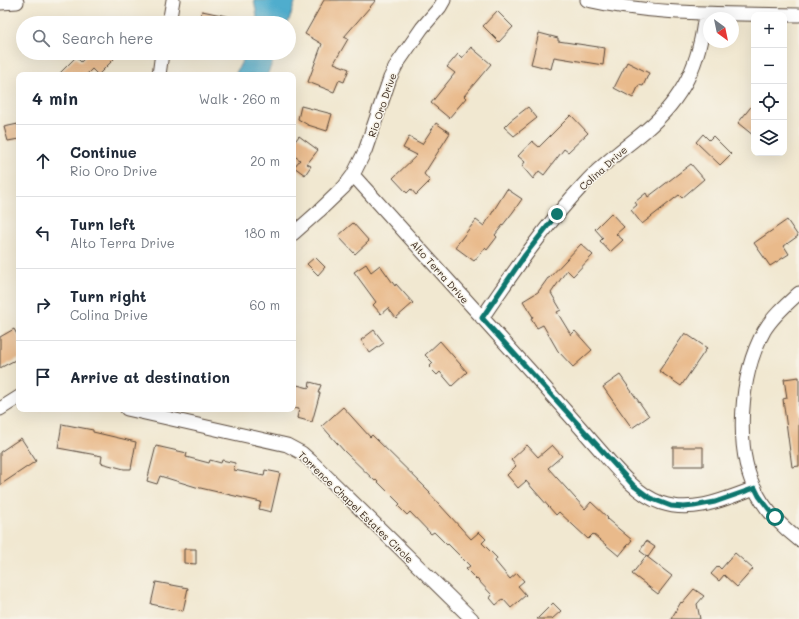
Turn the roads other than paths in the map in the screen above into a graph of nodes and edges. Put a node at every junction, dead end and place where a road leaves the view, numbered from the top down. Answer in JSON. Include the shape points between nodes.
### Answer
{"nodes":[{"id":1,"x":173,"y":0,"type":"edge"},
{"id":2,"x":444,"y":0,"type":"edge"},
{"id":3,"x":587,"y":0,"type":"edge"},
{"id":4,"x":17,"y":2,"type":"dead end"},
{"id":5,"x":0,"y":3,"type":"edge"},
{"id":6,"x":703,"y":13,"type":"edge"},
{"id":7,"x":739,"y":14,"type":"edge"},
{"id":8,"x":799,"y":15,"type":"edge"},
{"id":9,"x":170,"y":16,"type":"edge"},
{"id":10,"x":703,"y":33,"type":"edge"},
{"id":11,"x":161,"y":60,"type":"edge"},
{"id":12,"x":159,"y":72,"type":"edge"},
{"id":13,"x":352,"y":175,"type":"junction"},
{"id":14,"x":296,"y":231,"type":"edge"},
{"id":15,"x":799,"y":292,"type":"edge"},
{"id":16,"x":482,"y":318,"type":"junction"},
{"id":17,"x":16,"y":399,"type":"edge"},
{"id":18,"x":0,"y":409,"type":"edge"},
{"id":19,"x":140,"y":412,"type":"edge"},
{"id":20,"x":755,"y":488,"type":"junction"},
{"id":21,"x":799,"y":540,"type":"edge"},
{"id":22,"x":472,"y":619,"type":"edge"}],
"edges":[{"from":1,"to":9,"type":"street"},
{"from":2,"to":13,"type":"street","name":"Rio Oro Drive","via":[[397,64],[366,151]]},
{"from":3,"to":6,"type":"street","via":[[631,8]]},
{"from":4,"to":5,"type":"street"},
{"from":7,"to":8,"type":"street"},
{"from":10,"to":16,"type":"street","name":"Colina Drive","via":[[690,75],[663,115],[596,172],[557,214]]},
{"from":11,"to":12,"type":"street"},
{"from":13,"to":14,"type":"street","name":"Rio Oro Drive","via":[[344,187]]},
{"from":13,"to":16,"type":"street","name":"Alto Terra Drive"},
{"from":15,"to":20,"type":"street","via":[[765,330],[757,345],[747,379],[743,410],[744,436],[746,461]]},
{"from":16,"to":20,"type":"street","name":"Alto Terra Drive","via":[[629,481],[650,498],[671,506],[684,507],[715,502]]},
{"from":17,"to":18,"type":"street"},
{"from":19,"to":22,"type":"street","name":"Torrence Chapel Estates Circle","via":[[295,448]]},
{"from":20,"to":21,"type":"street","via":[[775,517]]}]}
